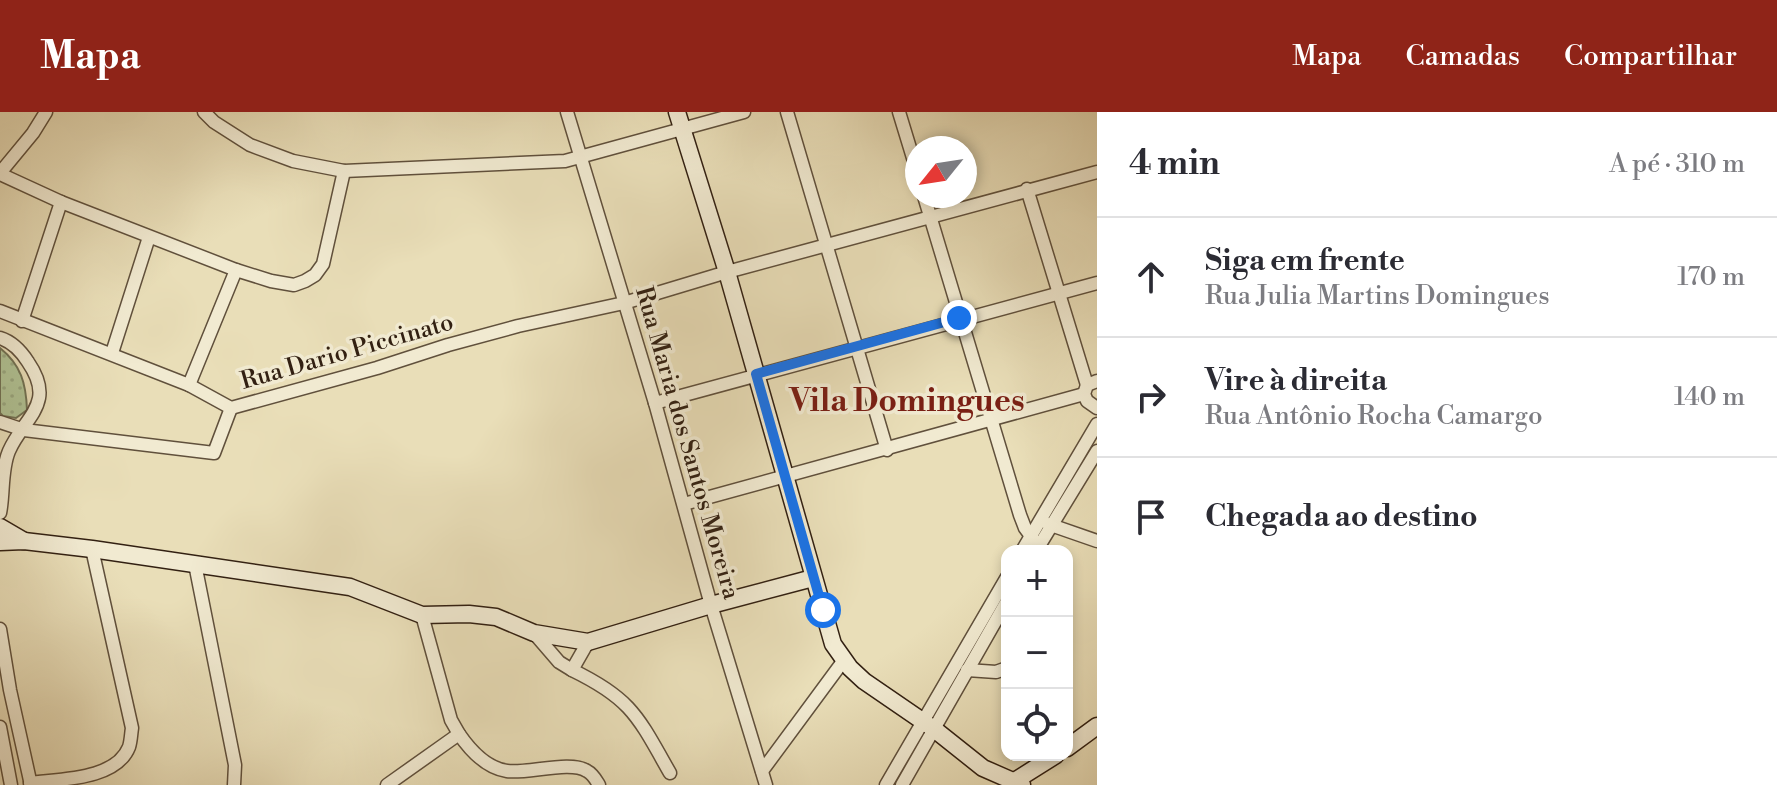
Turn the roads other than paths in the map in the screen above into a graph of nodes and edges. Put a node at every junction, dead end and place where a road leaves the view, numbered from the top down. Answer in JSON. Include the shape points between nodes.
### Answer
{"nodes":[{"id":1,"x":46,"y":112,"type":"edge"},
{"id":2,"x":204,"y":112,"type":"edge"},
{"id":3,"x":567,"y":112,"type":"edge"},
{"id":4,"x":677,"y":112,"type":"edge"},
{"id":5,"x":744,"y":112,"type":"edge"},
{"id":6,"x":787,"y":112,"type":"edge"},
{"id":7,"x":899,"y":112,"type":"edge"},
{"id":8,"x":682,"y":129,"type":"junction"},
{"id":9,"x":906,"y":136,"type":"edge"},
{"id":10,"x":581,"y":158,"type":"junction"},
{"id":11,"x":344,"y":171,"type":"junction"},
{"id":12,"x":1097,"y":172,"type":"edge"},
{"id":13,"x":0,"y":173,"type":"edge"},
{"id":14,"x":1027,"y":189,"type":"junction"},
{"id":15,"x":61,"y":202,"type":"junction"},
{"id":16,"x":927,"y":208,"type":"edge"},
{"id":17,"x":929,"y":217,"type":"junction"},
{"id":18,"x":149,"y":237,"type":"junction"},
{"id":19,"x":828,"y":246,"type":"junction"},
{"id":20,"x":236,"y":270,"type":"junction"},
{"id":21,"x":727,"y":272,"type":"junction"},
{"id":22,"x":1097,"y":283,"type":"edge"},
{"id":23,"x":1058,"y":291,"type":"junction"},
{"id":24,"x":624,"y":303,"type":"junction"},
{"id":25,"x":0,"y":311,"type":"edge"},
{"id":26,"x":959,"y":318,"type":"junction"},
{"id":27,"x":22,"y":321,"type":"junction"},
{"id":28,"x":0,"y":325,"type":"edge"},
{"id":29,"x":0,"y":338,"type":"edge"},
{"id":30,"x":857,"y":346,"type":"junction"},
{"id":31,"x":112,"y":353,"type":"junction"},
{"id":32,"x":756,"y":374,"type":"junction"},
{"id":33,"x":189,"y":385,"type":"junction"},
{"id":34,"x":1089,"y":387,"type":"edge"},
{"id":35,"x":655,"y":403,"type":"junction"},
{"id":36,"x":231,"y":408,"type":"junction"},
{"id":37,"x":1097,"y":408,"type":"edge"},
{"id":38,"x":990,"y":421,"type":"junction"},
{"id":39,"x":0,"y":422,"type":"edge"},
{"id":40,"x":1097,"y":424,"type":"edge"},
{"id":41,"x":24,"y":430,"type":"junction"},
{"id":42,"x":887,"y":450,"type":"junction"},
{"id":43,"x":1097,"y":451,"type":"edge"},
{"id":44,"x":785,"y":477,"type":"junction"},
{"id":45,"x":684,"y":504,"type":"junction"},
{"id":46,"x":0,"y":513,"type":"edge"},
{"id":47,"x":1047,"y":524,"type":"junction"},
{"id":48,"x":0,"y":527,"type":"edge"},
{"id":49,"x":24,"y":541,"type":"junction"},
{"id":50,"x":1097,"y":541,"type":"edge"},
{"id":51,"x":0,"y":542,"type":"edge"},
{"id":52,"x":1035,"y":545,"type":"edge"},
{"id":53,"x":92,"y":549,"type":"junction"},
{"id":54,"x":195,"y":564,"type":"junction"},
{"id":55,"x":813,"y":578,"type":"junction"},
{"id":56,"x":1001,"y":588,"type":"edge"},
{"id":57,"x":711,"y":605,"type":"junction"},
{"id":58,"x":1001,"y":611,"type":"edge"},
{"id":59,"x":422,"y":615,"type":"junction"},
{"id":60,"x":0,"y":629,"type":"edge"},
{"id":61,"x":534,"y":633,"type":"junction"},
{"id":62,"x":588,"y":642,"type":"junction"},
{"id":63,"x":844,"y":660,"type":"junction"},
{"id":64,"x":572,"y":670,"type":"junction"},
{"id":65,"x":967,"y":670,"type":"junction"},
{"id":66,"x":1001,"y":670,"type":"edge"},
{"id":67,"x":928,"y":726,"type":"junction"},
{"id":68,"x":0,"y":727,"type":"edge"},
{"id":69,"x":1097,"y":727,"type":"edge"},
{"id":70,"x":459,"y":734,"type":"junction"},
{"id":71,"x":1073,"y":744,"type":"edge"},
{"id":72,"x":1048,"y":761,"type":"edge"},
{"id":73,"x":762,"y":771,"type":"junction"},
{"id":74,"x":670,"y":773,"type":"dead end"},
{"id":75,"x":1017,"y":783,"type":"edge"},
{"id":76,"x":30,"y":784,"type":"edge"},
{"id":77,"x":11,"y":785,"type":"edge"},
{"id":78,"x":234,"y":785,"type":"edge"},
{"id":79,"x":387,"y":785,"type":"edge"},
{"id":80,"x":599,"y":785,"type":"edge"},
{"id":81,"x":766,"y":785,"type":"edge"},
{"id":82,"x":886,"y":785,"type":"edge"},
{"id":83,"x":902,"y":785,"type":"edge"}],
"edges":[{"from":1,"to":13,"type":"street"},
{"from":2,"to":11,"type":"street","via":[[250,145]]},
{"from":3,"to":10,"type":"street","name":"Rua Maria dos Santos Moreira"},
{"from":4,"to":8,"type":"street"},
{"from":5,"to":8,"type":"street"},
{"from":6,"to":19,"type":"street"},
{"from":7,"to":9,"type":"street"},
{"from":8,"to":10,"type":"street"},
{"from":8,"to":21,"type":"street"},
{"from":10,"to":11,"type":"street"},
{"from":10,"to":24,"type":"street","name":"Rua Maria dos Santos Moreira"},
{"from":11,"to":20,"type":"street","via":[[323,264],[315,275],[294,285]]},
{"from":12,"to":14,"type":"street","name":"Rua Dario Piccinato"},
{"from":13,"to":15,"type":"street"},
{"from":14,"to":17,"type":"street","name":"Rua Dario Piccinato"},
{"from":14,"to":23,"type":"street"},
{"from":15,"to":18,"type":"street"},
{"from":15,"to":27,"type":"street"},
{"from":16,"to":17,"type":"street"},
{"from":17,"to":19,"type":"street","name":"Rua Dario Piccinato"},
{"from":17,"to":26,"type":"street"},
{"from":18,"to":20,"type":"street"},
{"from":18,"to":31,"type":"street"},
{"from":19,"to":21,"type":"street","name":"Rua Dario Piccinato"},
{"from":19,"to":30,"type":"street"},
{"from":20,"to":33,"type":"street"},
{"from":21,"to":24,"type":"street","name":"Rua Dario Piccinato"},
{"from":21,"to":32,"type":"street"},
{"from":22,"to":23,"type":"street"},
{"from":23,"to":26,"type":"street"},
{"from":23,"to":34,"type":"street"},
{"from":24,"to":35,"type":"street","name":"Rua Maria dos Santos Moreira"},
{"from":24,"to":36,"type":"street","name":"Rua Dario Piccinato","via":[[462,341]]},
{"from":25,"to":27,"type":"street"},
{"from":26,"to":30,"type":"street"},
{"from":26,"to":38,"type":"street"},
{"from":27,"to":28,"type":"street","name":"Rua Dario Piccinato"},
{"from":27,"to":31,"type":"street","name":"Rua Dario Piccinato"},
{"from":29,"to":41,"type":"street","via":[[20,350],[39,386],[36,412]]},
{"from":30,"to":32,"type":"street"},
{"from":30,"to":42,"type":"street"},
{"from":31,"to":33,"type":"street","name":"Rua Dario Piccinato"},
{"from":32,"to":35,"type":"street"},
{"from":32,"to":44,"type":"street"},
{"from":33,"to":36,"type":"street","name":"Rua Dario Piccinato"},
{"from":34,"to":37,"type":"street","via":[[1087,401]]},
{"from":34,"to":38,"type":"street"},
{"from":35,"to":45,"type":"street","name":"Rua Maria dos Santos Moreira"},
{"from":36,"to":41,"type":"street","via":[[214,453]]},
{"from":38,"to":42,"type":"street"},
{"from":38,"to":52,"type":"street"},
{"from":39,"to":41,"type":"street"},
{"from":40,"to":47,"type":"street"},
{"from":41,"to":46,"type":"street","via":[[8,454]]},
{"from":42,"to":44,"type":"street"},
{"from":43,"to":47,"type":"street"},
{"from":44,"to":45,"type":"street"},
{"from":44,"to":55,"type":"street"},
{"from":45,"to":57,"type":"street","name":"Rua Maria dos Santos Moreira"},
{"from":47,"to":50,"type":"street"},
{"from":47,"to":52,"type":"street"},
{"from":48,"to":49,"type":"street"},
{"from":49,"to":51,"type":"street"},
{"from":49,"to":53,"type":"street"},
{"from":53,"to":54,"type":"street"},
{"from":53,"to":76,"type":"street","via":[[132,728],[129,747],[121,760],[101,772]]},
{"from":54,"to":59,"type":"street","via":[[350,587]]},
{"from":54,"to":78,"type":"street","via":[[235,765]]},
{"from":55,"to":57,"type":"street"},
{"from":55,"to":63,"type":"street","via":[[833,644]]},
{"from":56,"to":67,"type":"street"},
{"from":57,"to":62,"type":"street"},
{"from":57,"to":73,"type":"street","name":"Rua Maria dos Santos Moreira"},
{"from":58,"to":65,"type":"street"},
{"from":59,"to":61,"type":"street","via":[[496,617]]},
{"from":59,"to":70,"type":"street"},
{"from":60,"to":76,"type":"street"},
{"from":61,"to":62,"type":"street"},
{"from":61,"to":64,"type":"street"},
{"from":62,"to":64,"type":"street"},
{"from":63,"to":67,"type":"street","via":[[864,681]]},
{"from":63,"to":73,"type":"street"},
{"from":64,"to":74,"type":"street","via":[[621,698],[637,715]]},
{"from":65,"to":66,"type":"street"},
{"from":65,"to":67,"type":"street"},
{"from":67,"to":75,"type":"street","via":[[983,768]]},
{"from":67,"to":82,"type":"street"},
{"from":67,"to":83,"type":"street"},
{"from":68,"to":77,"type":"street"},
{"from":69,"to":71,"type":"street"},
{"from":70,"to":79,"type":"street"},
{"from":70,"to":80,"type":"street","via":[[471,751],[506,771],[581,768]]},
{"from":72,"to":75,"type":"street"},
{"from":73,"to":81,"type":"street","name":"Rua Maria dos Santos Moreira"}]}
